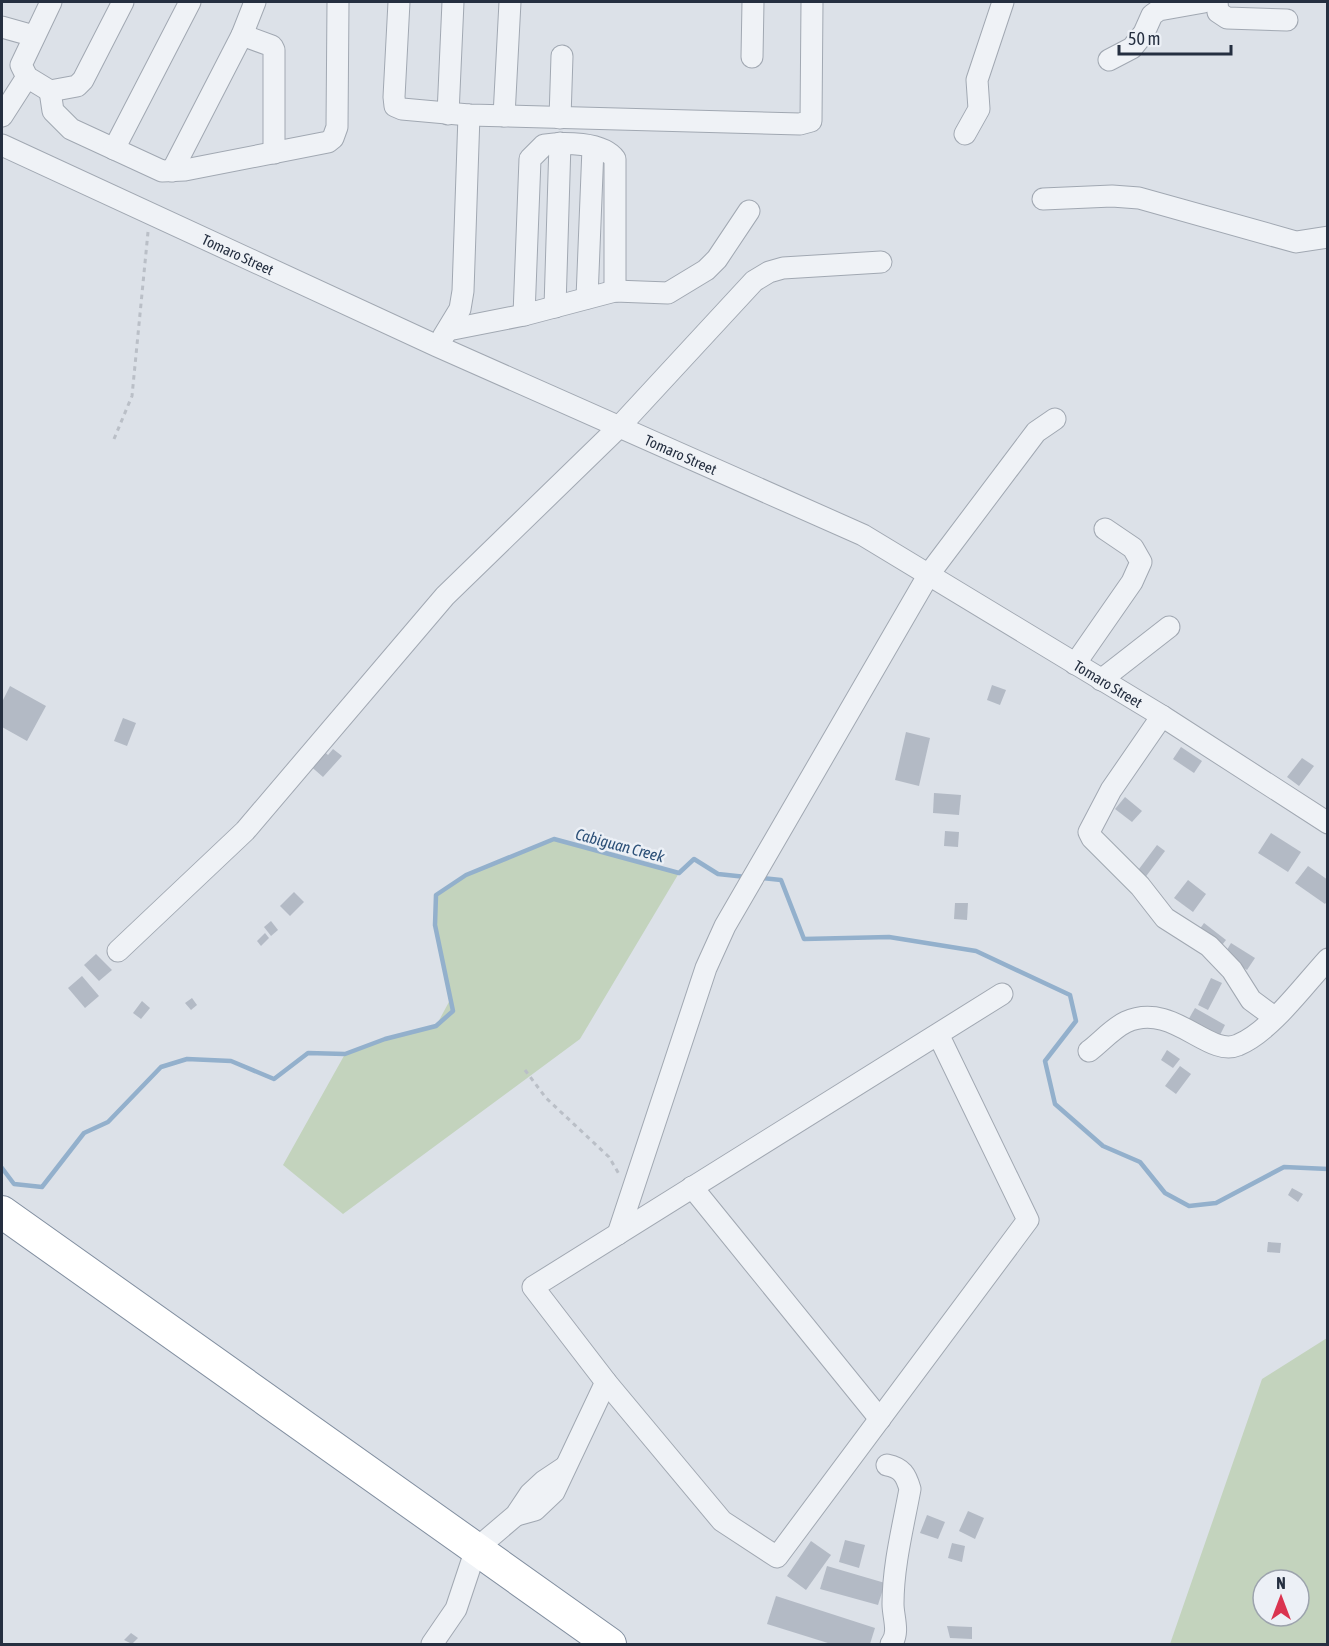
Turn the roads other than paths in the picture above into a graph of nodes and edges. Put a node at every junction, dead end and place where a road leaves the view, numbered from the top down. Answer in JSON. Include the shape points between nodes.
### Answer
{"nodes":[{"id":1,"x":51,"y":2,"type":"edge"},
{"id":2,"x":123,"y":2,"type":"edge"},
{"id":3,"x":190,"y":2,"type":"edge"},
{"id":4,"x":255,"y":2,"type":"edge"},
{"id":5,"x":338,"y":2,"type":"edge"},
{"id":6,"x":399,"y":2,"type":"edge"},
{"id":7,"x":453,"y":2,"type":"edge"},
{"id":8,"x":510,"y":2,"type":"edge"},
{"id":9,"x":753,"y":2,"type":"edge"},
{"id":10,"x":812,"y":2,"type":"edge"},
{"id":11,"x":1003,"y":2,"type":"edge"},
{"id":12,"x":1204,"y":2,"type":"edge"},
{"id":13,"x":1217,"y":2,"type":"edge"},
{"id":14,"x":1287,"y":20,"type":"dead end"},
{"id":15,"x":2,"y":27,"type":"edge"},
{"id":16,"x":242,"y":34,"type":"junction"},
{"id":17,"x":34,"y":36,"type":"junction"},
{"id":18,"x":562,"y":56,"type":"dead end"},
{"id":19,"x":752,"y":57,"type":"dead end"},
{"id":20,"x":1109,"y":60,"type":"dead end"},
{"id":21,"x":27,"y":77,"type":"junction"},
{"id":22,"x":50,"y":91,"type":"junction"},
{"id":23,"x":459,"y":115,"type":"junction"},
{"id":24,"x":2,"y":116,"type":"edge"},
{"id":25,"x":504,"y":116,"type":"junction"},
{"id":26,"x":560,"y":118,"type":"junction"},
{"id":27,"x":964,"y":134,"type":"dead end"},
{"id":28,"x":560,"y":143,"type":"junction"},
{"id":29,"x":2,"y":146,"type":"edge"},
{"id":30,"x":593,"y":148,"type":"junction"},
{"id":31,"x":114,"y":149,"type":"junction"},
{"id":32,"x":274,"y":153,"type":"junction"},
{"id":33,"x":172,"y":171,"type":"junction"},
{"id":34,"x":1043,"y":199,"type":"dead end"},
{"id":35,"x":749,"y":211,"type":"dead end"},
{"id":36,"x":1328,"y":237,"type":"edge"},
{"id":37,"x":881,"y":262,"type":"dead end"},
{"id":38,"x":615,"y":291,"type":"junction"},
{"id":39,"x":587,"y":298,"type":"junction"},
{"id":40,"x":555,"y":307,"type":"junction"},
{"id":41,"x":524,"y":315,"type":"junction"},
{"id":42,"x":442,"y":338,"type":"junction"},
{"id":43,"x":1055,"y":419,"type":"dead end"},
{"id":44,"x":619,"y":427,"type":"junction"},
{"id":45,"x":1105,"y":529,"type":"dead end"},
{"id":46,"x":929,"y":574,"type":"junction"},
{"id":47,"x":1169,"y":627,"type":"dead end"},
{"id":48,"x":1075,"y":664,"type":"junction"},
{"id":49,"x":1101,"y":680,"type":"junction"},
{"id":50,"x":1162,"y":716,"type":"junction"},
{"id":51,"x":1328,"y":824,"type":"edge"},
{"id":52,"x":118,"y":951,"type":"dead end"},
{"id":53,"x":1328,"y":959,"type":"edge"},
{"id":54,"x":1002,"y":994,"type":"dead end"},
{"id":55,"x":1274,"y":1017,"type":"junction"},
{"id":56,"x":938,"y":1034,"type":"junction"},
{"id":57,"x":1089,"y":1051,"type":"dead end"},
{"id":58,"x":692,"y":1187,"type":"junction"},
{"id":59,"x":2,"y":1212,"type":"edge"},
{"id":60,"x":2,"y":1226,"type":"edge"},
{"id":61,"x":618,"y":1234,"type":"junction"},
{"id":62,"x":606,"y":1382,"type":"junction"},
{"id":63,"x":880,"y":1419,"type":"junction"},
{"id":64,"x":887,"y":1465,"type":"dead end"},
{"id":65,"x":474,"y":1555,"type":"junction"},
{"id":66,"x":432,"y":1644,"type":"edge"},
{"id":67,"x":590,"y":1644,"type":"edge"},
{"id":68,"x":610,"y":1644,"type":"edge"},
{"id":69,"x":891,"y":1644,"type":"edge"}],
"edges":[{"from":1,"to":17,"type":"street"},
{"from":2,"to":22,"type":"street","via":[[83,80],[77,86]]},
{"from":3,"to":31,"type":"street"},
{"from":4,"to":16,"type":"street"},
{"from":5,"to":32,"type":"street","via":[[336,133],[328,142]]},
{"from":6,"to":23,"type":"street","via":[[395,106]]},
{"from":7,"to":23,"type":"street"},
{"from":8,"to":25,"type":"street"},
{"from":9,"to":19,"type":"street"},
{"from":10,"to":26,"type":"street","via":[[811,122]]},
{"from":11,"to":27,"type":"street","via":[[977,80],[979,109]]},
{"from":12,"to":20,"type":"street","via":[[1159,10],[1132,48]]},
{"from":13,"to":14,"type":"street","via":[[1218,12],[1227,18]]},
{"from":15,"to":17,"type":"street"},
{"from":16,"to":32,"type":"street","via":[[274,50]]},
{"from":16,"to":33,"type":"street"},
{"from":17,"to":21,"type":"street","via":[[21,66]]},
{"from":18,"to":26,"type":"street"},
{"from":21,"to":22,"type":"street"},
{"from":21,"to":24,"type":"street"},
{"from":22,"to":31,"type":"street","via":[[53,111],[61,122]]},
{"from":23,"to":25,"type":"street"},
{"from":23,"to":42,"type":"street","via":[[463,291],[460,309]]},
{"from":25,"to":26,"type":"street"},
{"from":28,"to":30,"type":"street"},
{"from":28,"to":40,"type":"street"},
{"from":28,"to":41,"type":"street","via":[[544,145],[530,159]]},
{"from":29,"to":42,"type":"street","name":"Tomaro Street","via":[[149,216]]},
{"from":30,"to":38,"type":"street","via":[[605,150],[615,159]]},
{"from":30,"to":39,"type":"street"},
{"from":31,"to":33,"type":"street","via":[[151,167]]},
{"from":32,"to":33,"type":"street"},
{"from":34,"to":36,"type":"street","via":[[1138,198],[1296,242]]},
{"from":35,"to":38,"type":"street","via":[[717,259],[693,280],[668,293]]},
{"from":37,"to":44,"type":"street","via":[[783,268],[754,281]]},
{"from":38,"to":39,"type":"street"},
{"from":39,"to":40,"type":"street"},
{"from":40,"to":41,"type":"street"},
{"from":41,"to":42,"type":"street"},
{"from":42,"to":44,"type":"street","name":"Tomaro Street"},
{"from":43,"to":46,"type":"street","via":[[1036,432]]},
{"from":44,"to":46,"type":"street","name":"Tomaro Street","via":[[863,535]]},
{"from":44,"to":52,"type":"street","via":[[445,596],[245,831]]},
{"from":45,"to":48,"type":"street","via":[[1137,552],[1139,568]]},
{"from":46,"to":48,"type":"street","name":"Tomaro Street"},
{"from":46,"to":61,"type":"street","via":[[724,926],[706,968]]},
{"from":47,"to":49,"type":"street"},
{"from":48,"to":49,"type":"street","name":"Tomaro Street"},
{"from":49,"to":50,"type":"street","name":"Tomaro Street"},
{"from":50,"to":51,"type":"street","name":"Tomaro Street"},
{"from":50,"to":55,"type":"street","via":[[1111,790],[1089,832],[1165,918],[1209,946],[1232,970],[1251,1000]]},
{"from":53,"to":55,"type":"street"},
{"from":54,"to":56,"type":"street"},
{"from":55,"to":57,"type":"street","via":[[1229,1048],[1217,1046],[1161,1018],[1142,1017],[1124,1023]]},
{"from":56,"to":58,"type":"street"},
{"from":56,"to":63,"type":"street","via":[[1028,1220]]},
{"from":58,"to":61,"type":"street"},
{"from":58,"to":63,"type":"street"},
{"from":59,"to":65,"type":"highway"},
{"from":60,"to":65,"type":"highway"},
{"from":61,"to":62,"type":"street","via":[[533,1287]]},
{"from":62,"to":63,"type":"street","via":[[722,1521],[777,1557]]},
{"from":62,"to":65,"type":"street","via":[[565,1467],[530,1494],[516,1515]]},
{"from":64,"to":69,"type":"street","via":[[897,1467],[906,1476],[910,1489],[893,1584],[896,1626]]},
{"from":65,"to":66,"type":"street","via":[[456,1609]]},
{"from":65,"to":67,"type":"highway"},
{"from":65,"to":68,"type":"highway"}]}
